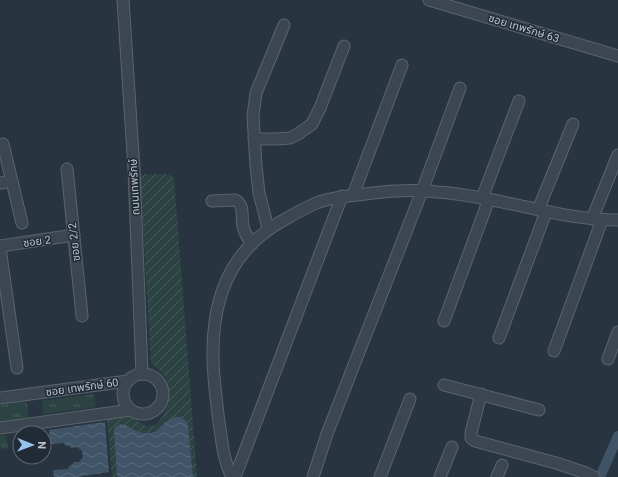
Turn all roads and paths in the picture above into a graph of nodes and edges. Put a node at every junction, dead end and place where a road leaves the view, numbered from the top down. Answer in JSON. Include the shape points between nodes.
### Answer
{"nodes":[{"id":1,"x":123,"y":0,"type":"edge"},
{"id":2,"x":429,"y":0,"type":"edge"},
{"id":3,"x":284,"y":25,"type":"dead end"},
{"id":4,"x":344,"y":46,"type":"dead end"},
{"id":5,"x":618,"y":56,"type":"edge"},
{"id":6,"x":402,"y":65,"type":"dead end"},
{"id":7,"x":460,"y":88,"type":"dead end"},
{"id":8,"x":519,"y":101,"type":"dead end"},
{"id":9,"x":573,"y":124,"type":"dead end"},
{"id":10,"x":254,"y":138,"type":"junction"},
{"id":11,"x":3,"y":144,"type":"dead end"},
{"id":12,"x":618,"y":155,"type":"edge"},
{"id":13,"x":67,"y":169,"type":"dead end"},
{"id":14,"x":12,"y":181,"type":"junction"},
{"id":15,"x":0,"y":183,"type":"edge"},
{"id":16,"x":422,"y":191,"type":"junction"},
{"id":17,"x":354,"y":195,"type":"junction"},
{"id":18,"x":342,"y":196,"type":"junction"},
{"id":19,"x":485,"y":199,"type":"junction"},
{"id":20,"x":212,"y":201,"type":"dead end"},
{"id":21,"x":542,"y":211,"type":"junction"},
{"id":22,"x":597,"y":220,"type":"junction"},
{"id":23,"x":618,"y":220,"type":"edge"},
{"id":24,"x":22,"y":223,"type":"dead end"},
{"id":25,"x":268,"y":228,"type":"junction"},
{"id":26,"x":74,"y":236,"type":"junction"},
{"id":27,"x":252,"y":244,"type":"junction"},
{"id":28,"x":0,"y":247,"type":"edge"},
{"id":29,"x":82,"y":316,"type":"dead end"},
{"id":30,"x":444,"y":321,"type":"dead end"},
{"id":31,"x":618,"y":332,"type":"edge"},
{"id":32,"x":499,"y":338,"type":"dead end"},
{"id":33,"x":554,"y":351,"type":"dead end"},
{"id":34,"x":608,"y":359,"type":"dead end"},
{"id":35,"x":17,"y":368,"type":"dead end"},
{"id":36,"x":142,"y":374,"type":"junction"},
{"id":37,"x":128,"y":381,"type":"junction"},
{"id":38,"x":444,"y":385,"type":"dead end"},
{"id":39,"x":481,"y":394,"type":"junction"},
{"id":40,"x":0,"y":398,"type":"edge"},
{"id":41,"x":410,"y":399,"type":"dead end"},
{"id":42,"x":131,"y":410,"type":"junction"},
{"id":43,"x":539,"y":410,"type":"dead end"},
{"id":44,"x":0,"y":428,"type":"edge"},
{"id":45,"x":452,"y":447,"type":"dead end"},
{"id":46,"x":502,"y":465,"type":"dead end"},
{"id":47,"x":232,"y":477,"type":"edge"},
{"id":48,"x":235,"y":477,"type":"edge"},
{"id":49,"x":313,"y":477,"type":"edge"},
{"id":50,"x":380,"y":477,"type":"edge"},
{"id":51,"x":440,"y":477,"type":"edge"},
{"id":52,"x":497,"y":477,"type":"edge"},
{"id":53,"x":593,"y":477,"type":"edge"}],
"edges":[{"from":1,"to":36,"type":"street","name":"ถนนเทพรักษ์","via":[[134,177]]},
{"from":2,"to":5,"type":"street","name":"ซอย เทพรักษ์ 63"},
{"from":3,"to":10,"type":"street","via":[[256,93]]},
{"from":4,"to":10,"type":"street","via":[[312,124],[290,138]]},
{"from":6,"to":17,"type":"street"},
{"from":7,"to":16,"type":"street"},
{"from":8,"to":19,"type":"street"},
{"from":9,"to":21,"type":"street"},
{"from":10,"to":25,"type":"street","via":[[259,193]]},
{"from":11,"to":14,"type":"street"},
{"from":12,"to":22,"type":"street"},
{"from":13,"to":26,"type":"street","name":"ซอย 2/2"},
{"from":14,"to":15,"type":"street"},
{"from":14,"to":24,"type":"street"},
{"from":16,"to":17,"type":"street"},
{"from":16,"to":19,"type":"street"},
{"from":16,"to":49,"type":"street","via":[[327,434]]},
{"from":17,"to":18,"type":"street"},
{"from":18,"to":25,"type":"street","via":[[296,212]]},
{"from":18,"to":48,"type":"street"},
{"from":19,"to":21,"type":"street"},
{"from":19,"to":30,"type":"street"},
{"from":20,"to":27,"type":"street","via":[[239,201],[242,225]]},
{"from":21,"to":22,"type":"street"},
{"from":21,"to":32,"type":"street"},
{"from":22,"to":23,"type":"street"},
{"from":22,"to":33,"type":"street"},
{"from":25,"to":27,"type":"street"},
{"from":26,"to":28,"type":"street","name":"ซอย 2"},
{"from":26,"to":29,"type":"street","name":"ซอย 2/2"},
{"from":27,"to":47,"type":"street","via":[[228,274],[216,313],[212,337],[216,400],[223,449]]},
{"from":28,"to":35,"type":"street"},
{"from":31,"to":34,"type":"street"},
{"from":36,"to":37,"type":"street"},
{"from":36,"to":42,"type":"street","via":[[148,374],[159,381],[163,400],[160,406],[150,413],[143,414]]},
{"from":37,"to":40,"type":"street","name":"ซอย เทพรักษ์ 60"},
{"from":37,"to":42,"type":"street","via":[[123,393]]},
{"from":38,"to":39,"type":"street"},
{"from":39,"to":43,"type":"street"},
{"from":39,"to":53,"type":"street","via":[[471,438],[556,463]]},
{"from":41,"to":50,"type":"street"},
{"from":42,"to":44,"type":"street"},
{"from":45,"to":51,"type":"street"},
{"from":46,"to":52,"type":"street"}]}
